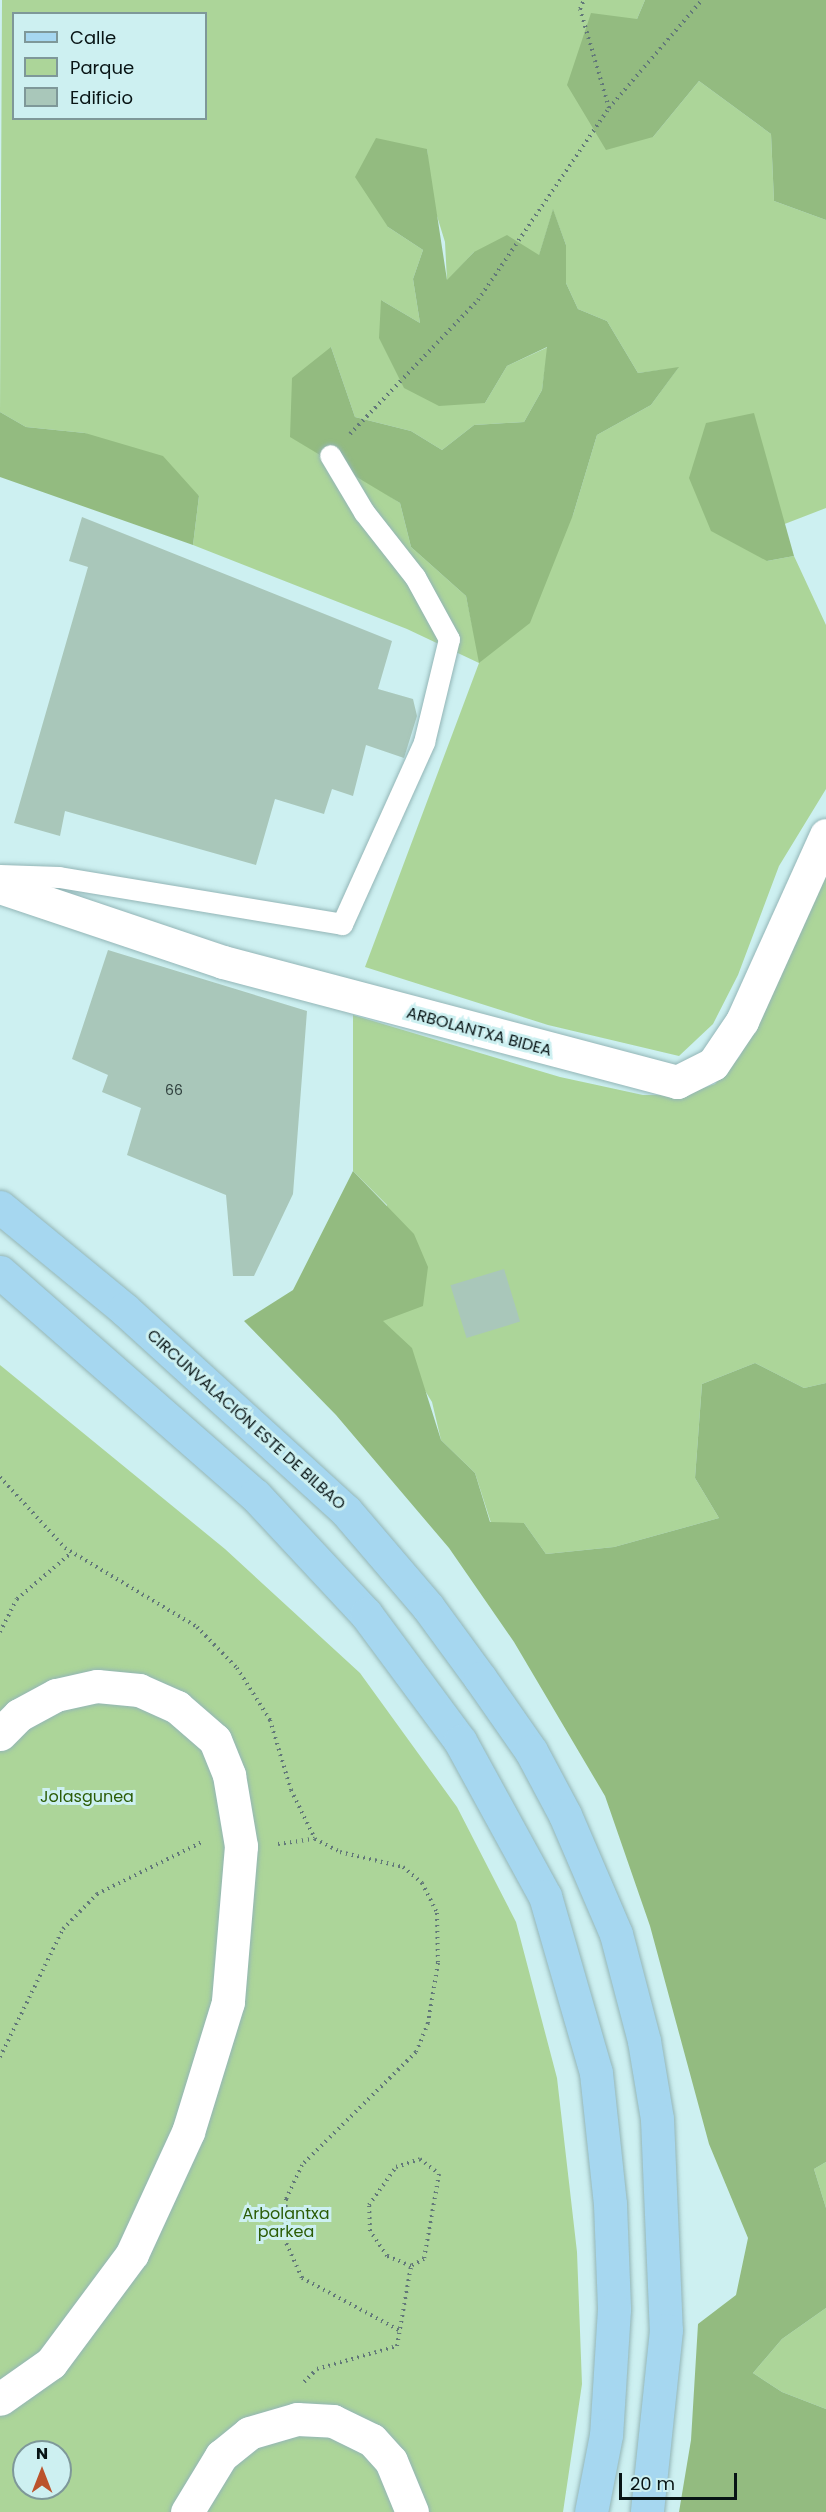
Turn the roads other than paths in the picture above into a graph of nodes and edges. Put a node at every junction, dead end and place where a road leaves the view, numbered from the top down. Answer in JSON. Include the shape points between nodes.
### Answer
{"nodes":[{"id":1,"x":330,"y":455,"type":"road end"},
{"id":2,"x":826,"y":835,"type":"edge"},
{"id":3,"x":0,"y":875,"type":"edge"},
{"id":4,"x":0,"y":887,"type":"edge"},
{"id":5,"x":0,"y":1184,"type":"edge"},
{"id":6,"x":0,"y":1208,"type":"edge"},
{"id":7,"x":0,"y":1272,"type":"edge"},
{"id":8,"x":0,"y":1290,"type":"edge"},
{"id":9,"x":124,"y":1310,"type":"junction"},
{"id":10,"x":63,"y":1330,"type":"junction"},
{"id":11,"x":0,"y":1734,"type":"edge"},
{"id":12,"x":0,"y":2399,"type":"edge"},
{"id":13,"x":187,"y":2512,"type":"edge"},
{"id":14,"x":412,"y":2512,"type":"edge"},
{"id":15,"x":591,"y":2512,"type":"edge"},
{"id":16,"x":646,"y":2512,"type":"edge"}],
"edges":[{"from":1,"to":3,"type":"lane","via":[[364,512],[415,577],[449,639],[424,742],[342,924],[59,877]]},
{"from":2,"to":4,"type":"street","name":"ARBOLANTXA BIDEA","via":[[742,1021],[713,1064],[677,1082],[223,962]]},
{"from":5,"to":9,"type":"main road"},
{"from":6,"to":9,"type":"main road","name":"CIRCUNVALACIÓN ESTE DE BILBAO"},
{"from":7,"to":10,"type":"main road"},
{"from":8,"to":10,"type":"main road"},
{"from":9,"to":16,"type":"main road","name":"CIRCUNVALACIÓN ESTE DE BILBAO","via":[[291,1458],[390,1560],[531,1751],[593,1875],[616,1935],[644,2041],[658,2129],[666,2330]]},
{"from":10,"to":15,"type":"main road","via":[[255,1495],[366,1614],[460,1741],[545,1896],[596,2073],[610,2204],[614,2309],[606,2435]]},
{"from":11,"to":12,"type":"street","via":[[19,1715],[56,1695],[97,1686],[139,1690],[177,1707],[214,1740],[229,1775],[241,1846],[228,2002],[188,2132],[132,2254],[95,2307],[51,2363]]},
{"from":13,"to":14,"type":"street","via":[[221,2456],[249,2433],[297,2419],[333,2421],[372,2440],[392,2461]]}]}
